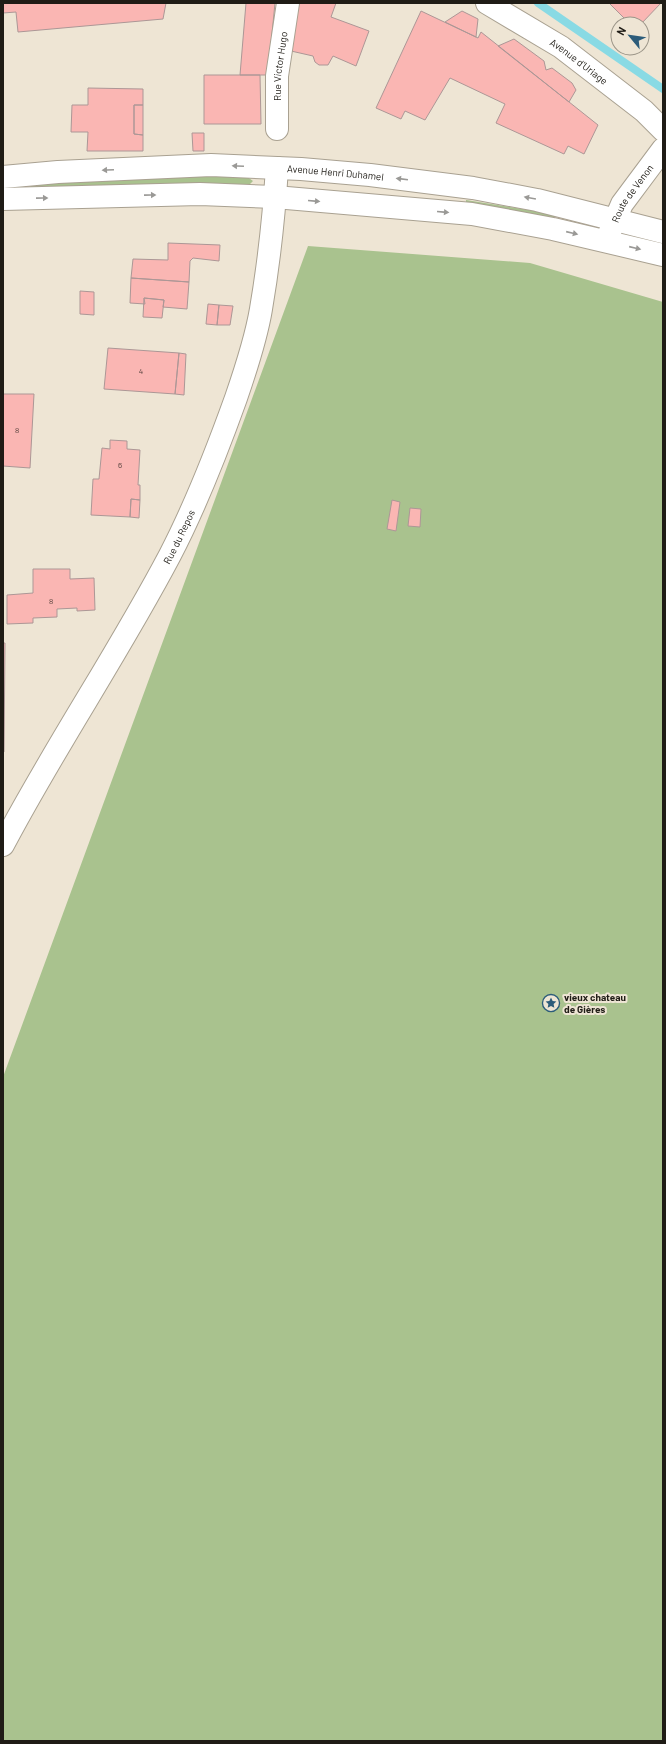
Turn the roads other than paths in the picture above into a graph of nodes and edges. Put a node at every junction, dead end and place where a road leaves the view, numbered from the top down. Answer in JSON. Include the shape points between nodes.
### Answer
{"nodes":[{"id":1,"x":288,"y":3,"type":"edge"},
{"id":2,"x":487,"y":3,"type":"edge"},
{"id":3,"x":277,"y":129,"type":"dead end"},
{"id":4,"x":663,"y":130,"type":"edge"},
{"id":5,"x":663,"y":149,"type":"edge"},
{"id":6,"x":277,"y":168,"type":"junction"},
{"id":7,"x":3,"y":177,"type":"edge"},
{"id":8,"x":275,"y":197,"type":"junction"},
{"id":9,"x":3,"y":199,"type":"edge"},
{"id":10,"x":614,"y":220,"type":"junction"},
{"id":11,"x":663,"y":233,"type":"edge"},
{"id":12,"x":606,"y":241,"type":"junction"},
{"id":13,"x":663,"y":255,"type":"edge"},
{"id":14,"x":3,"y":845,"type":"edge"}],
"edges":[{"from":1,"to":3,"type":"main road","name":"Rue Victor Hugo","via":[[277,76]]},
{"from":2,"to":4,"type":"main road","name":"Avenue d'Uriage","via":[[561,47],[644,111]]},
{"from":5,"to":10,"type":"main road","name":"Route de Venon","via":[[630,192]]},
{"from":6,"to":7,"type":"main road","name":"Avenue Henri Duhamel","one_way":true,"via":[[211,165]]},
{"from":6,"to":8,"type":"main road","name":"Rue du Repos"},
{"from":10,"to":6,"type":"main road","name":"Avenue Henri Duhamel","one_way":true,"via":[[537,200],[466,187],[370,175]]},
{"from":9,"to":8,"type":"main road","one_way":true,"via":[[200,194]]},
{"from":8,"to":12,"type":"main road","one_way":true,"via":[[472,214]]},
{"from":8,"to":14,"type":"main road","name":"Rue du Repos","via":[[261,310],[244,373],[212,462],[171,554],[133,624],[30,792]]},
{"from":10,"to":11,"type":"main road","name":"Avenue Henri Duhamel"},
{"from":10,"to":12,"type":"main road","name":"Route de Venon"},
{"from":12,"to":13,"type":"main road","one_way":true}]}
